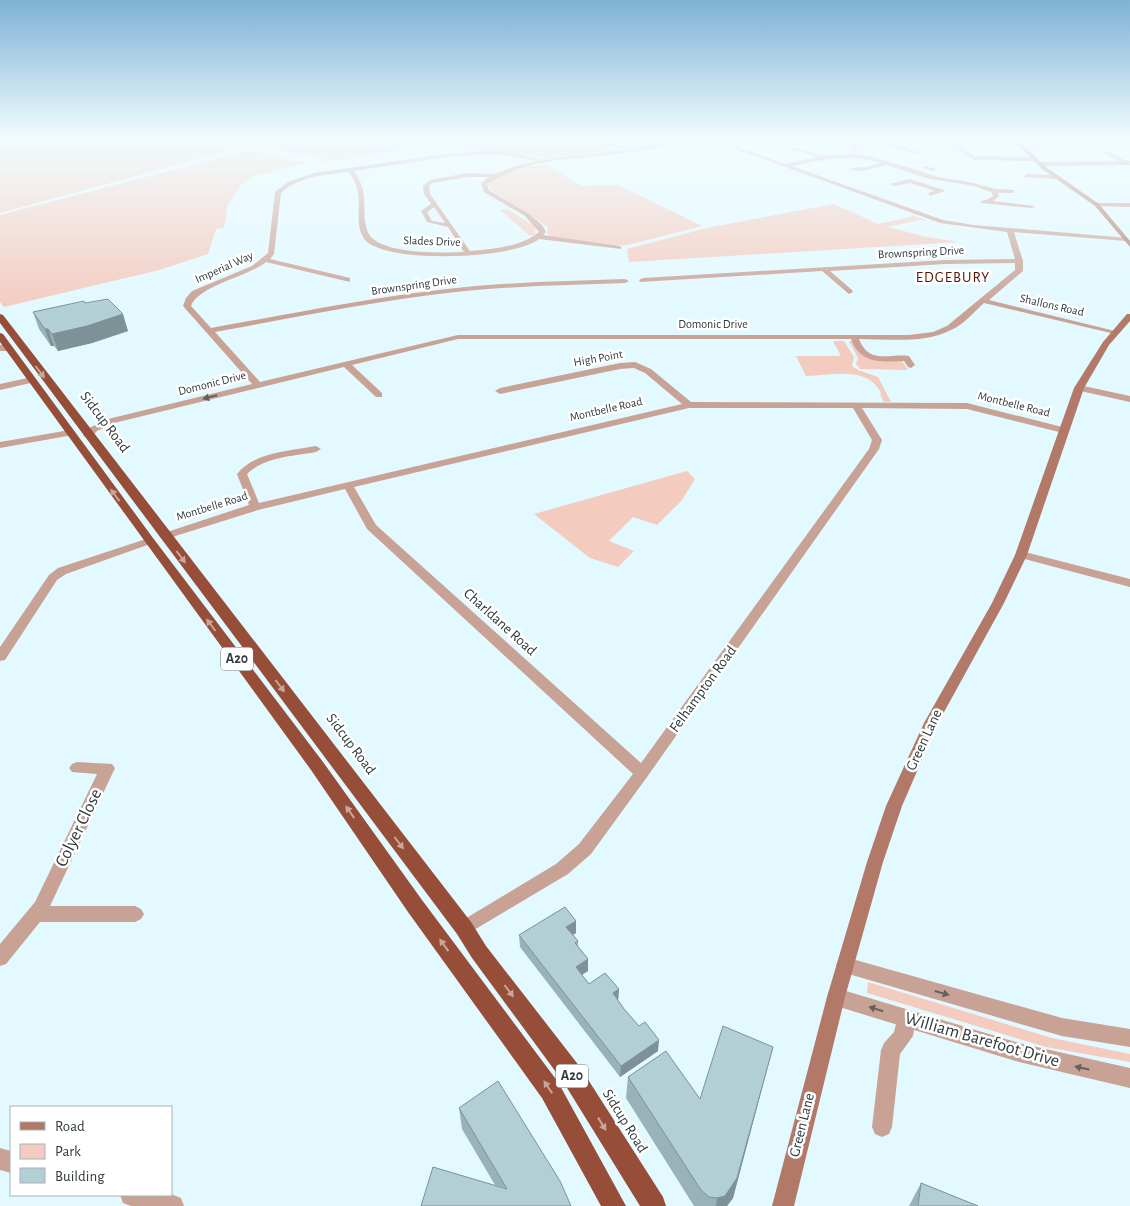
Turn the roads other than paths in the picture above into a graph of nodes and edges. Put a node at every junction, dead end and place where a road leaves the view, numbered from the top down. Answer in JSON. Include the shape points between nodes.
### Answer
{"nodes":[{"id":1,"x":278,"y":196,"type":"edge"},
{"id":2,"x":361,"y":196,"type":"edge"},
{"id":3,"x":430,"y":196,"type":"edge"},
{"id":4,"x":494,"y":196,"type":"edge"},
{"id":5,"x":868,"y":196,"type":"edge"},
{"id":6,"x":995,"y":196,"type":"edge"},
{"id":7,"x":1085,"y":196,"type":"edge"},
{"id":8,"x":435,"y":204,"type":"junction"},
{"id":9,"x":1097,"y":205,"type":"junction"},
{"id":10,"x":1130,"y":205,"type":"edge"},
{"id":11,"x":1032,"y":206,"type":"dead end"},
{"id":12,"x":450,"y":226,"type":"junction"},
{"id":13,"x":1010,"y":230,"type":"junction"},
{"id":14,"x":539,"y":237,"type":"junction"},
{"id":15,"x":1127,"y":239,"type":"edge"},
{"id":16,"x":599,"y":251,"type":"dead end"},
{"id":17,"x":468,"y":253,"type":"junction"},
{"id":18,"x":266,"y":260,"type":"junction"},
{"id":19,"x":1019,"y":260,"type":"junction"},
{"id":20,"x":824,"y":270,"type":"junction"},
{"id":21,"x":347,"y":280,"type":"dead end"},
{"id":22,"x":849,"y":292,"type":"dead end"},
{"id":23,"x":984,"y":301,"type":"junction"},
{"id":24,"x":1130,"y":316,"type":"edge"},
{"id":25,"x":0,"y":317,"type":"edge"},
{"id":26,"x":209,"y":331,"type":"junction"},
{"id":27,"x":1115,"y":332,"type":"junction"},
{"id":28,"x":854,"y":337,"type":"junction"},
{"id":29,"x":3,"y":344,"type":"edge"},
{"id":30,"x":906,"y":358,"type":"dead end"},
{"id":31,"x":346,"y":364,"type":"junction"},
{"id":32,"x":520,"y":377,"type":"dead end"},
{"id":33,"x":32,"y":380,"type":"junction"},
{"id":34,"x":258,"y":385,"type":"junction"},
{"id":35,"x":528,"y":385,"type":"junction"},
{"id":36,"x":0,"y":388,"type":"edge"},
{"id":37,"x":1079,"y":388,"type":"junction"},
{"id":38,"x":500,"y":391,"type":"dead end"},
{"id":39,"x":379,"y":395,"type":"dead end"},
{"id":40,"x":1130,"y":399,"type":"edge"},
{"id":41,"x":689,"y":404,"type":"junction"},
{"id":42,"x":856,"y":406,"type":"junction"},
{"id":43,"x":1063,"y":430,"type":"junction"},
{"id":44,"x":70,"y":433,"type":"junction"},
{"id":45,"x":88,"y":435,"type":"junction"},
{"id":46,"x":0,"y":445,"type":"edge"},
{"id":47,"x":316,"y":449,"type":"dead end"},
{"id":48,"x":348,"y":485,"type":"junction"},
{"id":49,"x":255,"y":507,"type":"junction"},
{"id":50,"x":165,"y":536,"type":"junction"},
{"id":51,"x":149,"y":541,"type":"junction"},
{"id":52,"x":1022,"y":555,"type":"junction"},
{"id":53,"x":1130,"y":583,"type":"edge"},
{"id":54,"x":0,"y":657,"type":"edge"},
{"id":55,"x":77,"y":768,"type":"dead end"},
{"id":56,"x":642,"y":773,"type":"junction"},
{"id":57,"x":36,"y":914,"type":"junction"},
{"id":58,"x":135,"y":914,"type":"dead end"},
{"id":59,"x":464,"y":928,"type":"junction"},
{"id":60,"x":0,"y":958,"type":"edge"},
{"id":61,"x":845,"y":965,"type":"junction"},
{"id":62,"x":836,"y":997,"type":"junction"},
{"id":63,"x":906,"y":1018,"type":"junction"},
{"id":64,"x":1130,"y":1038,"type":"edge"},
{"id":65,"x":1130,"y":1078,"type":"edge"},
{"id":66,"x":882,"y":1127,"type":"dead end"},
{"id":67,"x":135,"y":1196,"type":"edge"},
{"id":68,"x":782,"y":1202,"type":"edge"},
{"id":69,"x":173,"y":1206,"type":"edge"},
{"id":70,"x":614,"y":1206,"type":"edge"},
{"id":71,"x":654,"y":1206,"type":"edge"}],
"edges":[{"from":1,"to":18,"type":"street","name":"Imperial Way","via":[[271,254]]},
{"from":2,"to":17,"type":"street","name":"Slades Drive","via":[[362,221],[372,243],[409,253]]},
{"from":3,"to":8,"type":"street"},
{"from":4,"to":14,"type":"street","via":[[540,225],[543,232]]},
{"from":5,"to":13,"type":"street","via":[[936,221]]},
{"from":6,"to":11,"type":"street","via":[[984,202]]},
{"from":7,"to":9,"type":"main road"},
{"from":8,"to":12,"type":"street"},
{"from":8,"to":12,"type":"street","via":[[424,211],[430,222]]},
{"from":9,"to":10,"type":"street"},
{"from":9,"to":15,"type":"main road"},
{"from":12,"to":17,"type":"street"},
{"from":13,"to":15,"type":"street"},
{"from":13,"to":19,"type":"street"},
{"from":14,"to":16,"type":"street","name":"Slades Drive","via":[[620,248]]},
{"from":14,"to":17,"type":"street","name":"Slades Drive","via":[[519,247]]},
{"from":18,"to":21,"type":"street"},
{"from":18,"to":26,"type":"street","name":"Imperial Way","via":[[206,287],[190,298],[187,306]]},
{"from":19,"to":20,"type":"street","name":"Brownspring Drive"},
{"from":19,"to":23,"type":"street","name":"Domonic Drive","via":[[1019,271]]},
{"from":20,"to":22,"type":"street"},
{"from":20,"to":26,"type":"street","name":"Brownspring Drive","via":[[503,286],[425,294]]},
{"from":23,"to":27,"type":"street","name":"Shallons Road"},
{"from":23,"to":28,"type":"street","name":"Domonic Drive","via":[[950,328],[934,334],[909,338]]},
{"from":24,"to":27,"type":"main road","name":"Green Lane"},
{"from":25,"to":45,"type":"highway","name":"Sidcup Road","number":"A20","one_way":true},
{"from":26,"to":34,"type":"street"},
{"from":27,"to":37,"type":"main road","name":"Green Lane"},
{"from":28,"to":30,"type":"street","via":[[867,355]]},
{"from":28,"to":31,"type":"street","name":"Domonic Drive","via":[[458,337]]},
{"from":29,"to":33,"type":"highway","number":"A20"},
{"from":31,"to":34,"type":"street","name":"Domonic Drive"},
{"from":31,"to":39,"type":"street"},
{"from":32,"to":35,"type":"street"},
{"from":33,"to":36,"type":"street"},
{"from":33,"to":44,"type":"highway","number":"A20"},
{"from":34,"to":45,"type":"street","name":"Domonic Drive","one_way":true,"via":[[111,421]]},
{"from":35,"to":38,"type":"street","name":"High Point"},
{"from":35,"to":41,"type":"street","name":"High Point","via":[[620,366],[635,366],[648,371]]},
{"from":37,"to":40,"type":"street"},
{"from":37,"to":43,"type":"main road","name":"Green Lane"},
{"from":41,"to":42,"type":"street","name":"Montbelle Road"},
{"from":41,"to":48,"type":"street","name":"Montbelle Road"},
{"from":42,"to":43,"type":"street","name":"Montbelle Road","via":[[979,408]]},
{"from":42,"to":56,"type":"street","name":"Felhampton Road","via":[[877,440],[874,449]]},
{"from":43,"to":52,"type":"main road","name":"Green Lane"},
{"from":44,"to":46,"type":"street"},
{"from":51,"to":44,"type":"highway","number":"A20","one_way":true},
{"from":45,"to":50,"type":"highway","name":"Sidcup Road","number":"A20"},
{"from":47,"to":49,"type":"street","via":[[247,468],[242,474]]},
{"from":48,"to":49,"type":"street","name":"Montbelle Road"},
{"from":48,"to":56,"type":"street","name":"Charldane Road","via":[[372,527]]},
{"from":49,"to":50,"type":"street","name":"Montbelle Road"},
{"from":50,"to":59,"type":"highway","name":"Sidcup Road","number":"A20","one_way":true},
{"from":51,"to":54,"type":"street","via":[[53,578]]},
{"from":70,"to":51,"type":"highway","number":"A20","one_way":true,"via":[[550,1090],[317,766]]},
{"from":52,"to":53,"type":"street"},
{"from":52,"to":61,"type":"main road","name":"Green Lane","via":[[931,723],[894,806],[874,862]]},
{"from":55,"to":57,"type":"street","name":"Colyer Close","via":[[107,768]]},
{"from":56,"to":59,"type":"street","name":"Felhampton Road","via":[[585,849],[562,869]]},
{"from":57,"to":58,"type":"street"},
{"from":57,"to":60,"type":"street","name":"Colyer Close"},
{"from":59,"to":71,"type":"highway","name":"Sidcup Road","number":"A20","one_way":true,"via":[[572,1075]]},
{"from":61,"to":62,"type":"main road","name":"Green Lane"},
{"from":61,"to":64,"type":"street","one_way":true,"via":[[1062,1027]]},
{"from":63,"to":62,"type":"street","name":"William Barefoot Drive","one_way":true},
{"from":62,"to":68,"type":"main road","name":"Green Lane"},
{"from":65,"to":63,"type":"street","name":"William Barefoot Drive","one_way":true,"via":[[1075,1067]]},
{"from":63,"to":66,"type":"street","via":[[903,1036],[891,1050]]},
{"from":67,"to":69,"type":"street"}]}
